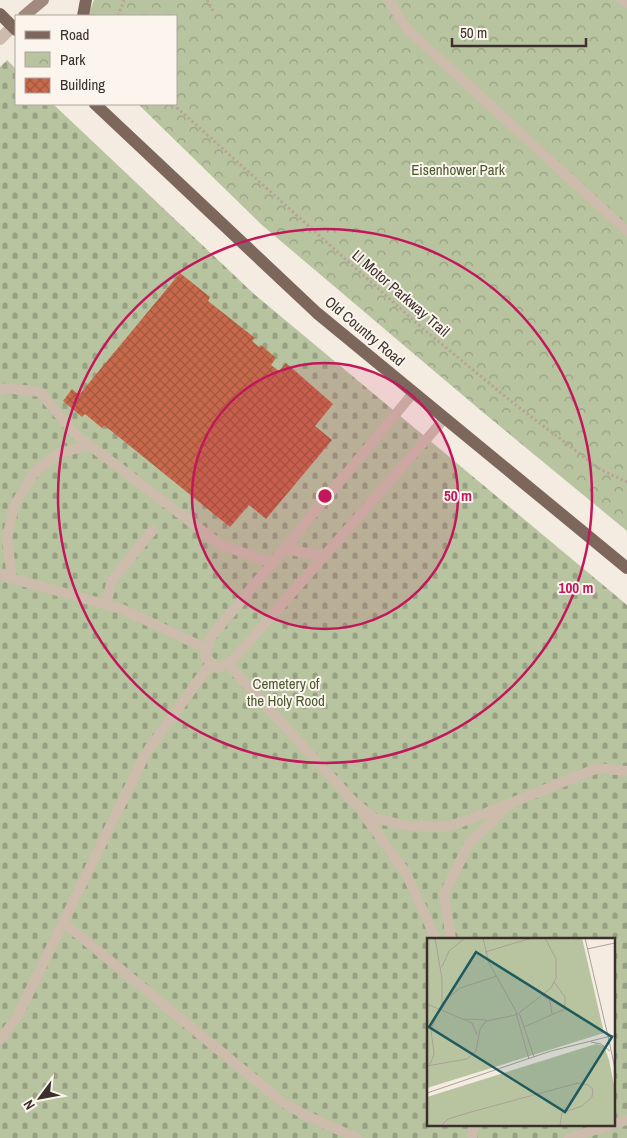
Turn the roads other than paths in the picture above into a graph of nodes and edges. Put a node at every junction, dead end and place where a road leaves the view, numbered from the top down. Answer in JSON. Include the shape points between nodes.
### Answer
{"nodes":[{"id":1,"x":43,"y":0,"type":"edge"},
{"id":2,"x":86,"y":0,"type":"edge"},
{"id":3,"x":390,"y":0,"type":"edge"},
{"id":4,"x":622,"y":0,"type":"edge"},
{"id":5,"x":627,"y":3,"type":"edge"},
{"id":6,"x":0,"y":14,"type":"edge"},
{"id":7,"x":25,"y":15,"type":"edge"},
{"id":8,"x":83,"y":15,"type":"edge"},
{"id":9,"x":15,"y":26,"type":"edge"},
{"id":10,"x":0,"y":39,"type":"edge"},
{"id":11,"x":96,"y":105,"type":"edge"},
{"id":12,"x":108,"y":105,"type":"edge"},
{"id":13,"x":117,"y":124,"type":"junction"},
{"id":14,"x":627,"y":232,"type":"edge"},
{"id":15,"x":0,"y":390,"type":"edge"},
{"id":16,"x":414,"y":392,"type":"junction"},
{"id":17,"x":445,"y":418,"type":"junction"},
{"id":18,"x":90,"y":445,"type":"junction"},
{"id":19,"x":153,"y":530,"type":"dead end"},
{"id":20,"x":284,"y":550,"type":"junction"},
{"id":21,"x":324,"y":556,"type":"junction"},
{"id":22,"x":272,"y":563,"type":"junction"},
{"id":23,"x":627,"y":568,"type":"edge"},
{"id":24,"x":0,"y":575,"type":"edge"},
{"id":25,"x":12,"y":578,"type":"junction"},
{"id":26,"x":106,"y":604,"type":"junction"},
{"id":27,"x":208,"y":649,"type":"junction"},
{"id":28,"x":211,"y":663,"type":"junction"},
{"id":29,"x":227,"y":663,"type":"junction"},
{"id":30,"x":627,"y":771,"type":"edge"},
{"id":31,"x":514,"y":801,"type":"junction"},
{"id":32,"x":355,"y":803,"type":"junction"},
{"id":33,"x":63,"y":922,"type":"junction"},
{"id":34,"x":436,"y":938,"type":"edge"},
{"id":35,"x":451,"y":938,"type":"edge"},
{"id":36,"x":0,"y":1040,"type":"edge"},
{"id":37,"x":627,"y":1120,"type":"edge"},
{"id":38,"x":614,"y":1124,"type":"edge"},
{"id":39,"x":608,"y":1126,"type":"edge"},
{"id":40,"x":357,"y":1138,"type":"edge"},
{"id":41,"x":569,"y":1138,"type":"edge"}],
"edges":[{"from":1,"to":7,"type":"main road"},
{"from":2,"to":8,"type":"main road"},
{"from":3,"to":14,"type":"lane","via":[[406,28]]},
{"from":4,"to":5,"type":"lane"},
{"from":6,"to":9,"type":"main road"},
{"from":9,"to":10,"type":"street"},
{"from":11,"to":13,"type":"main road","name":"Old Country Road"},
{"from":12,"to":13,"type":"main road"},
{"from":13,"to":16,"type":"main road","name":"Old Country Road","via":[[317,313]]},
{"from":15,"to":18,"type":"lane","via":[[40,392],[75,434]]},
{"from":16,"to":17,"type":"main road","name":"Old Country Road"},
{"from":16,"to":20,"type":"lane"},
{"from":17,"to":21,"type":"lane"},
{"from":17,"to":23,"type":"main road","name":"Old Country Road"},
{"from":18,"to":22,"type":"lane","via":[[221,545]]},
{"from":18,"to":25,"type":"lane","via":[[60,453],[34,473],[14,506],[7,538]]},
{"from":19,"to":26,"type":"lane","via":[[112,580]]},
{"from":20,"to":21,"type":"lane"},
{"from":20,"to":22,"type":"lane"},
{"from":21,"to":29,"type":"lane"},
{"from":22,"to":27,"type":"lane","via":[[211,637]]},
{"from":24,"to":25,"type":"lane"},
{"from":25,"to":26,"type":"lane"},
{"from":26,"to":27,"type":"lane"},
{"from":27,"to":28,"type":"lane","via":[[205,657]]},
{"from":28,"to":29,"type":"lane","via":[[217,668]]},
{"from":28,"to":33,"type":"lane","via":[[146,753]]},
{"from":29,"to":32,"type":"lane"},
{"from":30,"to":31,"type":"lane","via":[[598,768]]},
{"from":31,"to":32,"type":"lane","via":[[446,827],[408,826],[374,818]]},
{"from":31,"to":35,"type":"lane","via":[[469,843],[444,895]]},
{"from":32,"to":34,"type":"lane","via":[[406,874]]},
{"from":33,"to":36,"type":"lane","via":[[18,1017]]},
{"from":33,"to":40,"type":"lane","via":[[281,1101]]},
{"from":37,"to":38,"type":"lane"},
{"from":39,"to":41,"type":"lane"}]}
